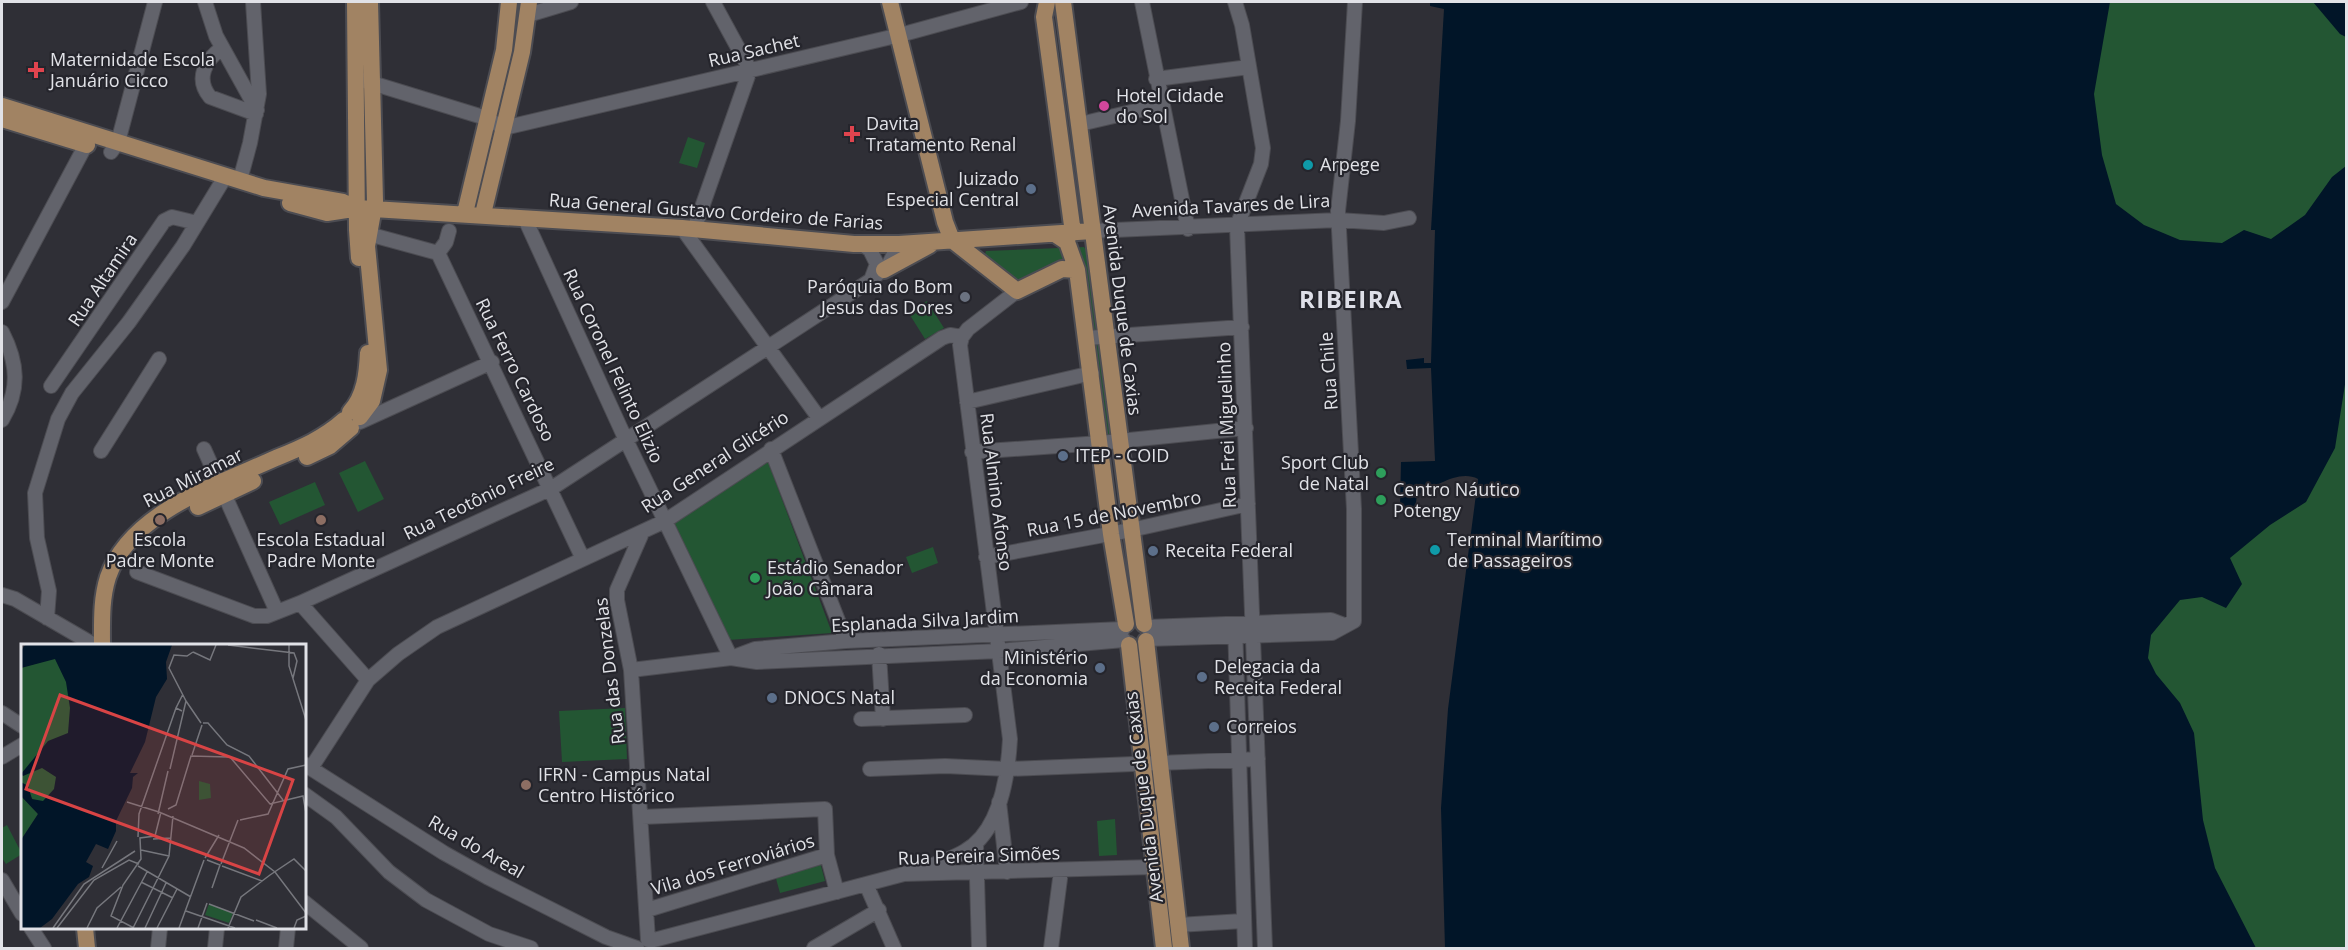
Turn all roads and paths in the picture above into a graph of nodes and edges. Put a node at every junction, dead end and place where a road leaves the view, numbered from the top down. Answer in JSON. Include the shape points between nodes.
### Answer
{"nodes":[{"id":1,"x":154,"y":2,"type":"edge"},
{"id":2,"x":205,"y":2,"type":"edge"},
{"id":3,"x":253,"y":2,"type":"edge"},
{"id":4,"x":355,"y":2,"type":"edge"},
{"id":5,"x":370,"y":2,"type":"edge"},
{"id":6,"x":509,"y":2,"type":"edge"},
{"id":7,"x":571,"y":2,"type":"edge"},
{"id":8,"x":713,"y":2,"type":"edge"},
{"id":9,"x":890,"y":2,"type":"edge"},
{"id":10,"x":1021,"y":2,"type":"edge"},
{"id":11,"x":1047,"y":2,"type":"edge"},
{"id":12,"x":1063,"y":2,"type":"edge"},
{"id":13,"x":1142,"y":2,"type":"edge"},
{"id":14,"x":1235,"y":2,"type":"edge"},
{"id":15,"x":1355,"y":2,"type":"edge"},
{"id":16,"x":529,"y":8,"type":"edge"},
{"id":17,"x":900,"y":35,"type":"junction"},
{"id":18,"x":222,"y":48,"type":"junction"},
{"id":19,"x":1249,"y":67,"type":"junction"},
{"id":20,"x":750,"y":70,"type":"junction"},
{"id":21,"x":354,"y":78,"type":"junction"},
{"id":22,"x":1156,"y":79,"type":"junction"},
{"id":23,"x":372,"y":82,"type":"junction"},
{"id":24,"x":1161,"y":105,"type":"junction"},
{"id":25,"x":2,"y":106,"type":"edge"},
{"id":26,"x":256,"y":112,"type":"junction"},
{"id":27,"x":2,"y":119,"type":"edge"},
{"id":28,"x":495,"y":123,"type":"junction"},
{"id":29,"x":1080,"y":124,"type":"junction"},
{"id":30,"x":88,"y":140,"type":"junction"},
{"id":31,"x":114,"y":147,"type":"junction"},
{"id":32,"x":229,"y":181,"type":"junction"},
{"id":33,"x":357,"y":208,"type":"junction"},
{"id":34,"x":374,"y":209,"type":"junction"},
{"id":35,"x":327,"y":213,"type":"junction"},
{"id":36,"x":465,"y":213,"type":"junction"},
{"id":37,"x":483,"y":214,"type":"junction"},
{"id":38,"x":1408,"y":218,"type":"dead end"},
{"id":39,"x":525,"y":219,"type":"junction"},
{"id":40,"x":1338,"y":220,"type":"junction"},
{"id":41,"x":197,"y":223,"type":"junction"},
{"id":42,"x":1237,"y":226,"type":"junction"},
{"id":43,"x":688,"y":229,"type":"junction"},
{"id":44,"x":1188,"y":229,"type":"junction"},
{"id":45,"x":449,"y":231,"type":"dead end"},
{"id":46,"x":363,"y":232,"type":"junction"},
{"id":47,"x":1092,"y":238,"type":"junction"},
{"id":48,"x":1071,"y":240,"type":"junction"},
{"id":49,"x":945,"y":241,"type":"junction"},
{"id":50,"x":862,"y":244,"type":"junction"},
{"id":51,"x":899,"y":244,"type":"junction"},
{"id":52,"x":438,"y":253,"type":"junction"},
{"id":53,"x":21,"y":263,"type":"junction"},
{"id":54,"x":1074,"y":270,"type":"junction"},
{"id":55,"x":878,"y":275,"type":"junction"},
{"id":56,"x":2,"y":280,"type":"edge"},
{"id":57,"x":1017,"y":291,"type":"junction"},
{"id":58,"x":2,"y":302,"type":"edge"},
{"id":59,"x":1242,"y":327,"type":"junction"},
{"id":60,"x":2,"y":332,"type":"edge"},
{"id":61,"x":962,"y":337,"type":"junction"},
{"id":62,"x":1096,"y":337,"type":"junction"},
{"id":63,"x":766,"y":347,"type":"junction"},
{"id":64,"x":159,"y":359,"type":"dead end"},
{"id":65,"x":492,"y":362,"type":"junction"},
{"id":66,"x":1092,"y":373,"type":"junction"},
{"id":67,"x":51,"y":386,"type":"dead end"},
{"id":68,"x":967,"y":402,"type":"junction"},
{"id":69,"x":819,"y":418,"type":"junction"},
{"id":70,"x":2,"y":420,"type":"edge"},
{"id":71,"x":353,"y":420,"type":"junction"},
{"id":72,"x":1246,"y":428,"type":"junction"},
{"id":73,"x":626,"y":438,"type":"junction"},
{"id":74,"x":1119,"y":441,"type":"junction"},
{"id":75,"x":1100,"y":443,"type":"junction"},
{"id":76,"x":204,"y":449,"type":"dead end"},
{"id":77,"x":771,"y":450,"type":"junction"},
{"id":78,"x":101,"y":451,"type":"dead end"},
{"id":79,"x":972,"y":452,"type":"junction"},
{"id":80,"x":552,"y":488,"type":"junction"},
{"id":81,"x":221,"y":489,"type":"junction"},
{"id":82,"x":1248,"y":504,"type":"junction"},
{"id":83,"x":665,"y":521,"type":"junction"},
{"id":84,"x":1131,"y":530,"type":"junction"},
{"id":85,"x":642,"y":533,"type":"junction"},
{"id":86,"x":1111,"y":534,"type":"junction"},
{"id":87,"x":986,"y":557,"type":"junction"},
{"id":88,"x":583,"y":559,"type":"junction"},
{"id":89,"x":137,"y":572,"type":"dead end"},
{"id":90,"x":2,"y":594,"type":"edge"},
{"id":91,"x":300,"y":603,"type":"junction"},
{"id":92,"x":277,"y":612,"type":"junction"},
{"id":93,"x":47,"y":618,"type":"junction"},
{"id":94,"x":1251,"y":630,"type":"junction"},
{"id":95,"x":1235,"y":631,"type":"junction"},
{"id":96,"x":1146,"y":633,"type":"junction"},
{"id":97,"x":997,"y":635,"type":"junction"},
{"id":98,"x":1126,"y":635,"type":"junction"},
{"id":99,"x":904,"y":638,"type":"junction"},
{"id":100,"x":846,"y":641,"type":"junction"},
{"id":101,"x":94,"y":644,"type":"edge"},
{"id":102,"x":102,"y":644,"type":"edge"},
{"id":103,"x":112,"y":644,"type":"edge"},
{"id":104,"x":999,"y":651,"type":"junction"},
{"id":105,"x":879,"y":654,"type":"junction"},
{"id":106,"x":903,"y":654,"type":"junction"},
{"id":107,"x":730,"y":658,"type":"junction"},
{"id":108,"x":632,"y":670,"type":"junction"},
{"id":109,"x":368,"y":680,"type":"junction"},
{"id":110,"x":1153,"y":708,"type":"junction"},
{"id":111,"x":1136,"y":709,"type":"junction"},
{"id":112,"x":2,"y":713,"type":"edge"},
{"id":113,"x":965,"y":715,"type":"dead end"},
{"id":114,"x":861,"y":719,"type":"dead end"},
{"id":115,"x":883,"y":719,"type":"junction"},
{"id":116,"x":21,"y":725,"type":"edge"},
{"id":117,"x":21,"y":746,"type":"edge"},
{"id":118,"x":2,"y":758,"type":"edge"},
{"id":119,"x":1237,"y":759,"type":"junction"},
{"id":120,"x":1258,"y":759,"type":"junction"},
{"id":121,"x":1160,"y":763,"type":"junction"},
{"id":122,"x":1142,"y":764,"type":"junction"},
{"id":123,"x":308,"y":766,"type":"edge"},
{"id":124,"x":870,"y":769,"type":"dead end"},
{"id":125,"x":1007,"y":769,"type":"junction"},
{"id":126,"x":1238,"y":778,"type":"junction"},
{"id":127,"x":1259,"y":779,"type":"junction"},
{"id":128,"x":306,"y":795,"type":"edge"},
{"id":129,"x":999,"y":801,"type":"junction"},
{"id":130,"x":642,"y":817,"type":"junction"},
{"id":131,"x":976,"y":844,"type":"junction"},
{"id":132,"x":827,"y":855,"type":"junction"},
{"id":133,"x":1154,"y":867,"type":"junction"},
{"id":134,"x":1061,"y":871,"type":"junction"},
{"id":135,"x":976,"y":872,"type":"junction"},
{"id":136,"x":1007,"y":872,"type":"junction"},
{"id":137,"x":904,"y":874,"type":"junction"},
{"id":138,"x":2,"y":880,"type":"edge"},
{"id":139,"x":866,"y":884,"type":"junction"},
{"id":140,"x":1241,"y":885,"type":"junction"},
{"id":141,"x":1262,"y":885,"type":"junction"},
{"id":142,"x":837,"y":892,"type":"junction"},
{"id":143,"x":306,"y":904,"type":"edge"},
{"id":144,"x":879,"y":910,"type":"junction"},
{"id":145,"x":21,"y":912,"type":"edge"},
{"id":146,"x":647,"y":914,"type":"junction"},
{"id":147,"x":1243,"y":921,"type":"junction"},
{"id":148,"x":1178,"y":925,"type":"junction"},
{"id":149,"x":32,"y":929,"type":"edge"},
{"id":150,"x":160,"y":929,"type":"edge"},
{"id":151,"x":217,"y":929,"type":"edge"},
{"id":152,"x":288,"y":929,"type":"edge"},
{"id":153,"x":1264,"y":944,"type":"edge"},
{"id":154,"x":646,"y":945,"type":"edge"},
{"id":155,"x":1244,"y":945,"type":"edge"},
{"id":156,"x":358,"y":947,"type":"edge"},
{"id":157,"x":44,"y":948,"type":"edge"},
{"id":158,"x":158,"y":948,"type":"edge"},
{"id":159,"x":215,"y":948,"type":"edge"},
{"id":160,"x":286,"y":948,"type":"edge"},
{"id":161,"x":531,"y":948,"type":"edge"},
{"id":162,"x":814,"y":948,"type":"edge"},
{"id":163,"x":894,"y":948,"type":"edge"},
{"id":164,"x":979,"y":948,"type":"edge"},
{"id":165,"x":1051,"y":948,"type":"edge"},
{"id":166,"x":1164,"y":948,"type":"edge"},
{"id":167,"x":1181,"y":948,"type":"edge"}],
"edges":[{"from":1,"to":31,"type":"street"},
{"from":2,"to":18,"type":"street"},
{"from":3,"to":26,"type":"street","via":[[259,69]]},
{"from":4,"to":21,"type":"main road","name":"Rua Miramar"},
{"from":5,"to":23,"type":"main road","name":"Rua Miramar"},
{"from":6,"to":28,"type":"main road"},
{"from":7,"to":16,"type":"street"},
{"from":8,"to":20,"type":"street"},
{"from":9,"to":17,"type":"main road"},
{"from":10,"to":17,"type":"street","name":"Rua Sachet"},
{"from":11,"to":48,"type":"main road","name":"Avenida Duque de Caxias","via":[[1044,17]]},
{"from":12,"to":29,"type":"main road","name":"Avenida Duque de Caxias"},
{"from":13,"to":22,"type":"street"},
{"from":14,"to":19,"type":"street"},
{"from":15,"to":40,"type":"street","name":"Rua Chile"},
{"from":16,"to":28,"type":"main road"},
{"from":17,"to":20,"type":"street","name":"Rua Sachet"},
{"from":17,"to":49,"type":"main road","via":[[945,222]]},
{"from":18,"to":26,"type":"street"},
{"from":18,"to":26,"type":"street","via":[[205,65],[203,80],[207,93]]},
{"from":19,"to":22,"type":"street"},
{"from":19,"to":42,"type":"street","via":[[1263,156]]},
{"from":20,"to":28,"type":"street","name":"Rua Sachet"},
{"from":20,"to":43,"type":"street"},
{"from":21,"to":23,"type":"street"},
{"from":21,"to":33,"type":"main road","name":"Rua Miramar"},
{"from":22,"to":24,"type":"street"},
{"from":23,"to":28,"type":"street"},
{"from":23,"to":34,"type":"main road","name":"Rua Miramar"},
{"from":24,"to":29,"type":"street"},
{"from":24,"to":44,"type":"street"},
{"from":25,"to":30,"type":"main road","name":"Rua General Gustavo Cordeiro de Farias"},
{"from":26,"to":32,"type":"street"},
{"from":27,"to":30,"type":"main road","name":"Rua General Gustavo Cordeiro de Farias"},
{"from":28,"to":36,"type":"main road"},
{"from":28,"to":37,"type":"main road"},
{"from":29,"to":47,"type":"main road","name":"Avenida Duque de Caxias"},
{"from":30,"to":31,"type":"main road","name":"Rua General Gustavo Cordeiro de Farias"},
{"from":30,"to":53,"type":"street"},
{"from":31,"to":32,"type":"main road","name":"Rua General Gustavo Cordeiro de Farias"},
{"from":32,"to":33,"type":"main road","name":"Rua General Gustavo Cordeiro de Farias"},
{"from":32,"to":35,"type":"main road","name":"Rua General Gustavo Cordeiro de Farias"},
{"from":32,"to":41,"type":"street"},
{"from":33,"to":34,"type":"main road","name":"Rua General Gustavo Cordeiro de Farias"},
{"from":33,"to":35,"type":"main road","name":"Rua General Gustavo Cordeiro de Farias"},
{"from":33,"to":46,"type":"main road","name":"Rua Miramar"},
{"from":34,"to":36,"type":"main road","name":"Rua General Gustavo Cordeiro de Farias"},
{"from":34,"to":46,"type":"main road","name":"Rua Miramar"},
{"from":35,"to":46,"type":"main road"},
{"from":36,"to":37,"type":"main road","name":"Rua General Gustavo Cordeiro de Farias"},
{"from":37,"to":39,"type":"main road","name":"Rua General Gustavo Cordeiro de Farias"},
{"from":38,"to":40,"type":"street","name":"Avenida Tavares de Lira","via":[[1391,220],[1385,215],[1367,215]]},
{"from":39,"to":43,"type":"main road","name":"Rua General Gustavo Cordeiro de Farias"},
{"from":39,"to":73,"type":"street","name":"Rua Coronel Felinto Elizio"},
{"from":40,"to":42,"type":"street","name":"Avenida Tavares de Lira"},
{"from":40,"to":94,"type":"street","name":"Rua Chile","via":[[1354,509],[1354,621],[1344,625],[1331,620]]},
{"from":41,"to":67,"type":"street","name":"Rua Altamira","via":[[172,216],[164,221]]},
{"from":41,"to":93,"type":"street","via":[[129,322],[72,393],[58,419],[35,493],[35,528],[49,591]]},
{"from":42,"to":44,"type":"street","name":"Avenida Tavares de Lira"},
{"from":42,"to":59,"type":"street","name":"Rua Frei Miguelinho"},
{"from":43,"to":50,"type":"main road","name":"Rua General Gustavo Cordeiro de Farias"},
{"from":43,"to":63,"type":"street"},
{"from":44,"to":47,"type":"street","name":"Avenida Tavares de Lira"},
{"from":45,"to":52,"type":"street"},
{"from":46,"to":52,"type":"street"},
{"from":46,"to":71,"type":"main road","name":"Rua Miramar","via":[[369,345],[367,371]]},
{"from":47,"to":48,"type":"main road","name":"Avenida Tavares de Lira"},
{"from":47,"to":62,"type":"main road","name":"Avenida Duque de Caxias"},
{"from":48,"to":49,"type":"main road","name":"Rua General Gustavo Cordeiro de Farias","via":[[1056,234]]},
{"from":48,"to":54,"type":"main road","name":"Avenida Duque de Caxias"},
{"from":49,"to":51,"type":"main road","name":"Rua General Gustavo Cordeiro de Farias"},
{"from":49,"to":55,"type":"main road"},
{"from":49,"to":57,"type":"main road"},
{"from":50,"to":51,"type":"main road","name":"Rua General Gustavo Cordeiro de Farias"},
{"from":50,"to":55,"type":"street","via":[[870,250]]},
{"from":51,"to":55,"type":"street","name":"Rua Teotônio Freire","via":[[894,258]]},
{"from":52,"to":65,"type":"street","name":"Rua Ferro Cardoso"},
{"from":53,"to":56,"type":"street"},
{"from":53,"to":58,"type":"street"},
{"from":54,"to":57,"type":"main road","via":[[1062,269]]},
{"from":54,"to":62,"type":"main road","name":"Avenida Duque de Caxias"},
{"from":55,"to":63,"type":"street","name":"Rua Teotônio Freire"},
{"from":57,"to":61,"type":"street"},
{"from":59,"to":62,"type":"street"},
{"from":59,"to":72,"type":"street","name":"Rua Frei Miguelinho"},
{"from":60,"to":70,"type":"street","via":[[11,354],[15,384],[14,400]]},
{"from":61,"to":68,"type":"street","name":"Rua Almino Afonso"},
{"from":61,"to":69,"type":"street","name":"Rua General Glicério","via":[[942,338]]},
{"from":62,"to":66,"type":"main road","name":"Avenida Duque de Caxias"},
{"from":62,"to":74,"type":"main road","name":"Avenida Duque de Caxias"},
{"from":63,"to":69,"type":"street"},
{"from":63,"to":73,"type":"street","name":"Rua Teotônio Freire"},
{"from":64,"to":78,"type":"street"},
{"from":65,"to":71,"type":"street"},
{"from":65,"to":80,"type":"street","name":"Rua Ferro Cardoso"},
{"from":66,"to":68,"type":"street"},
{"from":66,"to":75,"type":"main road","name":"Avenida Duque de Caxias"},
{"from":68,"to":79,"type":"street","name":"Rua Almino Afonso"},
{"from":69,"to":77,"type":"street","name":"Rua General Glicério"},
{"from":71,"to":81,"type":"main road","name":"Rua Miramar"},
{"from":72,"to":74,"type":"street"},
{"from":72,"to":82,"type":"street","name":"Rua Frei Miguelinho"},
{"from":73,"to":80,"type":"street","name":"Rua Teotônio Freire"},
{"from":73,"to":83,"type":"street","name":"Rua Coronel Felinto Elizio"},
{"from":74,"to":75,"type":"street"},
{"from":74,"to":84,"type":"main road","name":"Avenida Duque de Caxias"},
{"from":75,"to":79,"type":"street"},
{"from":75,"to":86,"type":"main road","name":"Avenida Duque de Caxias"},
{"from":76,"to":81,"type":"street"},
{"from":77,"to":83,"type":"street","name":"Rua General Glicério"},
{"from":77,"to":100,"type":"street"},
{"from":79,"to":87,"type":"street","name":"Rua Almino Afonso"},
{"from":80,"to":88,"type":"street","name":"Rua Ferro Cardoso"},
{"from":80,"to":91,"type":"street","name":"Rua Teotônio Freire"},
{"from":81,"to":92,"type":"street"},
{"from":81,"to":102,"type":"main road","name":"Rua Miramar","via":[[146,524],[122,549],[108,577]]},
{"from":81,"to":103,"type":"main road","name":"Rua Miramar","via":[[151,533],[138,546],[115,590]]},
{"from":82,"to":84,"type":"street","name":"Rua 15 de Novembro"},
{"from":82,"to":94,"type":"street","name":"Rua Frei Miguelinho"},
{"from":83,"to":85,"type":"street","name":"Rua General Glicério"},
{"from":83,"to":107,"type":"street","name":"Rua Coronel Felinto Elizio"},
{"from":84,"to":86,"type":"street","name":"Rua 15 de Novembro"},
{"from":84,"to":96,"type":"main road","name":"Avenida Duque de Caxias"},
{"from":85,"to":88,"type":"street","name":"Rua General Glicério"},
{"from":85,"to":108,"type":"street","name":"Rua das Donzelas","via":[[617,590]]},
{"from":86,"to":87,"type":"street","name":"Rua 15 de Novembro"},
{"from":86,"to":98,"type":"main road","name":"Avenida Duque de Caxias"},
{"from":87,"to":97,"type":"street","name":"Rua Almino Afonso"},
{"from":88,"to":109,"type":"street","name":"Rua General Glicério","via":[[437,627]]},
{"from":89,"to":92,"type":"street","name":"Rua Teotônio Freire","via":[[236,611],[254,616]]},
{"from":90,"to":93,"type":"street"},
{"from":91,"to":92,"type":"street","name":"Rua Teotônio Freire"},
{"from":91,"to":109,"type":"street"},
{"from":93,"to":101,"type":"street"},
{"from":94,"to":95,"type":"street"},
{"from":94,"to":120,"type":"street","name":"Rua Frei Miguelinho"},
{"from":95,"to":96,"type":"street"},
{"from":95,"to":119,"type":"street"},
{"from":96,"to":98,"type":"main road","via":[[1138,646]]},
{"from":96,"to":98,"type":"main road","via":[[1135,621]]},
{"from":96,"to":110,"type":"main road","name":"Avenida Duque de Caxias"},
{"from":97,"to":98,"type":"street","name":"Esplanada Silva Jardim"},
{"from":97,"to":99,"type":"street","name":"Esplanada Silva Jardim"},
{"from":97,"to":104,"type":"street","name":"Rua Almino Afonso"},
{"from":98,"to":104,"type":"street","name":"Esplanada Silva Jardim"},
{"from":98,"to":111,"type":"main road","name":"Avenida Duque de Caxias"},
{"from":99,"to":100,"type":"street","name":"Esplanada Silva Jardim"},
{"from":99,"to":106,"type":"street"},
{"from":100,"to":107,"type":"street","name":"Esplanada Silva Jardim","via":[[755,649]]},
{"from":104,"to":106,"type":"street","name":"Esplanada Silva Jardim"},
{"from":104,"to":125,"type":"street","name":"Rua Almino Afonso","via":[[1010,740]]},
{"from":105,"to":106,"type":"street","name":"Esplanada Silva Jardim"},
{"from":105,"to":107,"type":"street","name":"Esplanada Silva Jardim","via":[[757,662]]},
{"from":105,"to":115,"type":"street"},
{"from":107,"to":108,"type":"street","name":"Esplanada Silva Jardim"},
{"from":108,"to":130,"type":"street","name":"Rua das Donzelas"},
{"from":109,"to":123,"type":"street","name":"Rua General Glicério"},
{"from":110,"to":111,"type":"main road"},
{"from":110,"to":121,"type":"main road","name":"Avenida Duque de Caxias"},
{"from":111,"to":122,"type":"main road","name":"Avenida Duque de Caxias"},
{"from":112,"to":116,"type":"street"},
{"from":113,"to":115,"type":"street"},
{"from":114,"to":115,"type":"street"},
{"from":117,"to":118,"type":"street"},
{"from":119,"to":120,"type":"street"},
{"from":119,"to":121,"type":"street"},
{"from":119,"to":126,"type":"street"},
{"from":120,"to":127,"type":"street","name":"Rua Frei Miguelinho"},
{"from":121,"to":122,"type":"street"},
{"from":121,"to":148,"type":"main road","name":"Avenida Duque de Caxias"},
{"from":122,"to":125,"type":"street"},
{"from":122,"to":133,"type":"main road","name":"Avenida Duque de Caxias"},
{"from":123,"to":154,"type":"street","name":"Rua do Areal","via":[[487,877],[606,937]]},
{"from":124,"to":125,"type":"street"},
{"from":125,"to":129,"type":"street","name":"Rua Almino Afonso"},
{"from":126,"to":127,"type":"street"},
{"from":126,"to":140,"type":"street"},
{"from":127,"to":141,"type":"street","name":"Rua Frei Miguelinho"},
{"from":128,"to":161,"type":"street","via":[[336,817],[389,872],[426,900],[489,934]]},
{"from":129,"to":131,"type":"street"},
{"from":129,"to":136,"type":"street"},
{"from":130,"to":132,"type":"street","via":[[825,809]]},
{"from":130,"to":146,"type":"street","name":"Rua das Donzelas"},
{"from":131,"to":135,"type":"street"},
{"from":131,"to":137,"type":"street","via":[[955,857]]},
{"from":132,"to":142,"type":"street","name":"Vila dos Ferroviários"},
{"from":132,"to":146,"type":"street","name":"Vila dos Ferroviários"},
{"from":133,"to":134,"type":"street","name":"Rua Pereira Simões"},
{"from":133,"to":166,"type":"main road","name":"Avenida Duque de Caxias"},
{"from":134,"to":136,"type":"street","name":"Rua Pereira Simões"},
{"from":134,"to":165,"type":"street"},
{"from":135,"to":136,"type":"street","name":"Rua Pereira Simões"},
{"from":135,"to":137,"type":"street","name":"Rua Pereira Simões"},
{"from":135,"to":164,"type":"street"},
{"from":137,"to":139,"type":"street","name":"Rua Pereira Simões"},
{"from":138,"to":145,"type":"street"},
{"from":139,"to":142,"type":"street","name":"Rua Pereira Simões"},
{"from":139,"to":144,"type":"street"},
{"from":140,"to":141,"type":"street"},
{"from":140,"to":147,"type":"street"},
{"from":141,"to":153,"type":"street","name":"Rua Frei Miguelinho"},
{"from":142,"to":154,"type":"street","name":"Rua Pereira Simões"},
{"from":143,"to":156,"type":"street"},
{"from":144,"to":162,"type":"street"},
{"from":144,"to":163,"type":"street"},
{"from":146,"to":154,"type":"street","name":"Rua das Donzelas"},
{"from":147,"to":148,"type":"street"},
{"from":147,"to":155,"type":"street"},
{"from":148,"to":167,"type":"main road","name":"Avenida Duque de Caxias"},
{"from":149,"to":157,"type":"street"},
{"from":150,"to":158,"type":"street"},
{"from":151,"to":159,"type":"street"},
{"from":152,"to":160,"type":"street"},
{"from":153,"to":155,"type":"street"}]}
